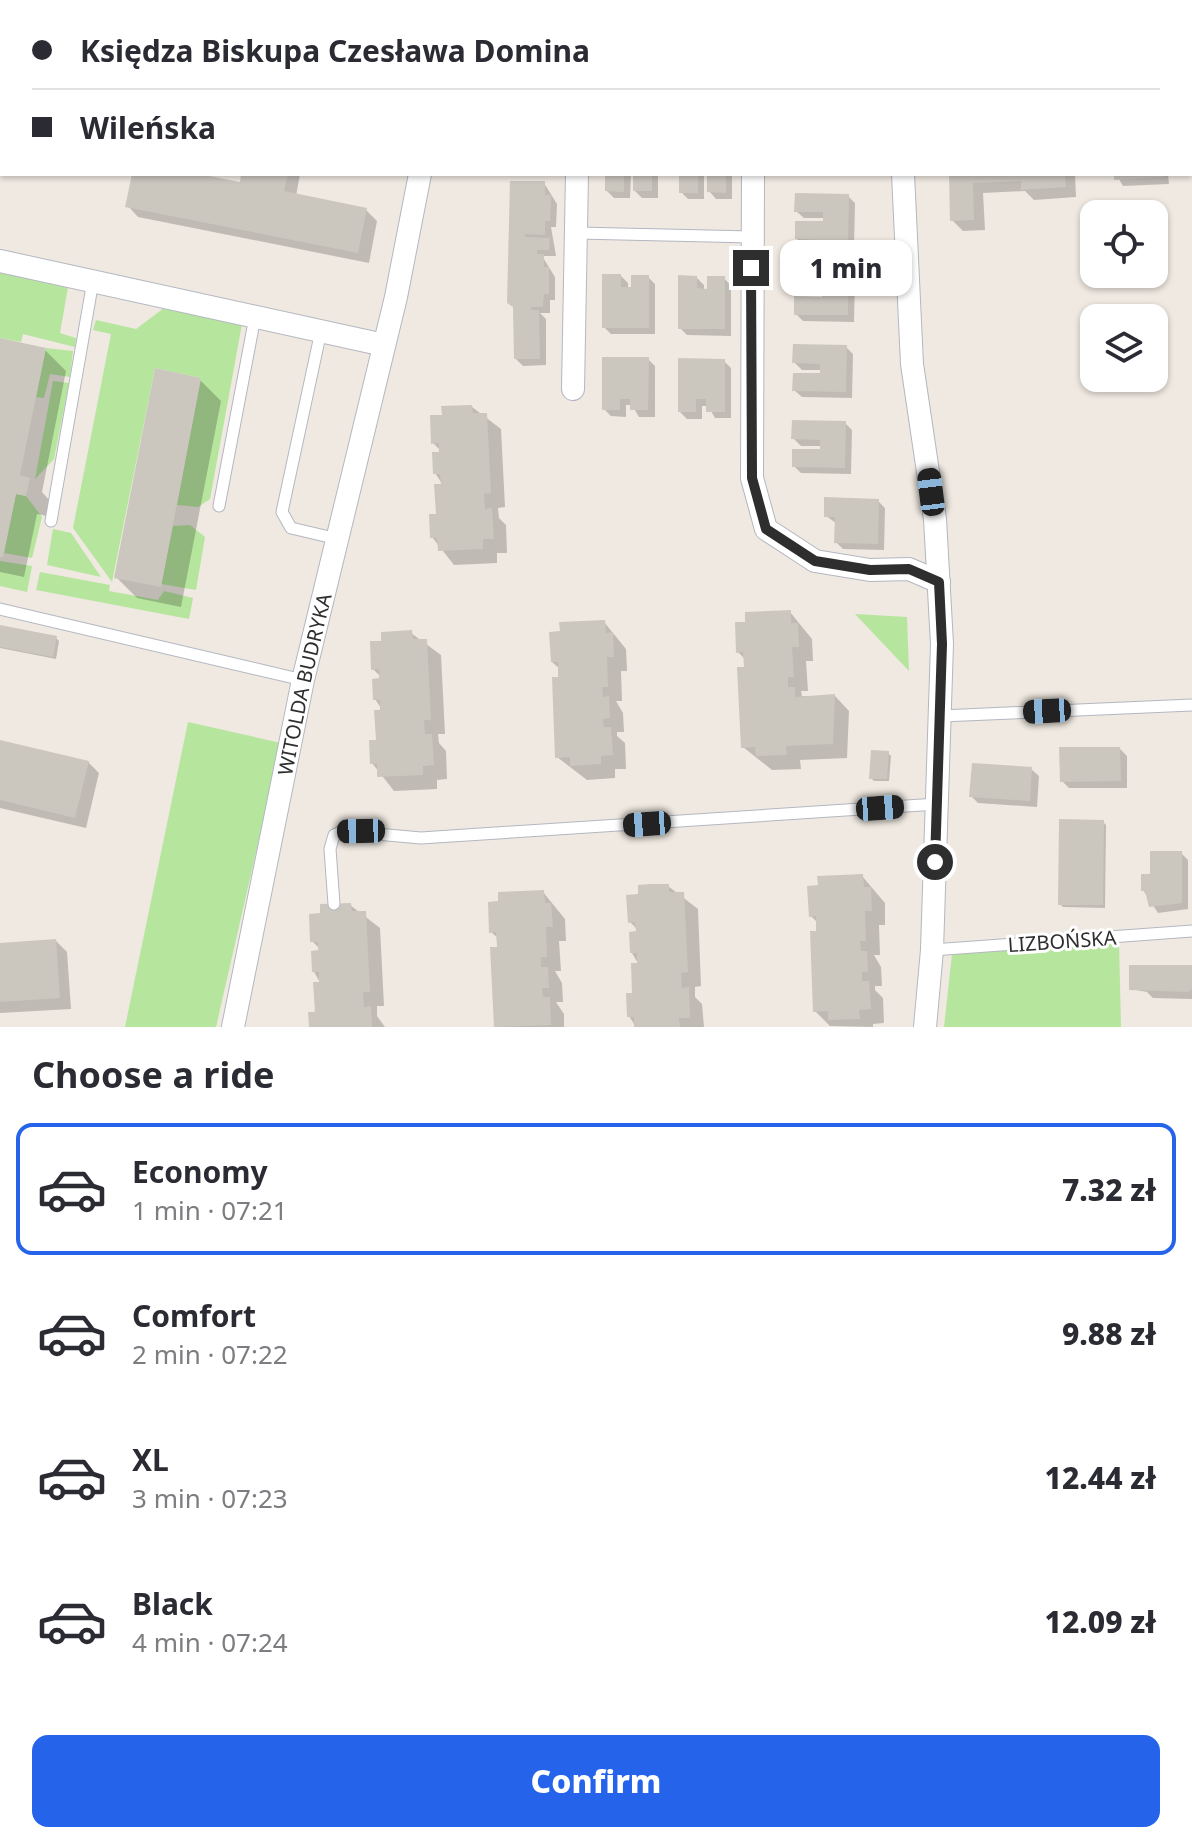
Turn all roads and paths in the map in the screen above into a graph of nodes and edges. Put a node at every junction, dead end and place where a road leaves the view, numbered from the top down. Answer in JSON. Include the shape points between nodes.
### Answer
{"nodes":[{"id":1,"x":420,"y":176,"type":"edge"},
{"id":2,"x":577,"y":176,"type":"edge"},
{"id":3,"x":753,"y":176,"type":"edge"},
{"id":4,"x":903,"y":176,"type":"edge"},
{"id":5,"x":577,"y":233,"type":"junction"},
{"id":6,"x":752,"y":237,"type":"junction"},
{"id":7,"x":0,"y":261,"type":"edge"},
{"id":8,"x":93,"y":281,"type":"junction"},
{"id":9,"x":255,"y":317,"type":"junction"},
{"id":10,"x":321,"y":331,"type":"junction"},
{"id":11,"x":384,"y":345,"type":"junction"},
{"id":12,"x":573,"y":389,"type":"dead end"},
{"id":13,"x":219,"y":506,"type":"dead end"},
{"id":14,"x":51,"y":521,"type":"dead end"},
{"id":15,"x":338,"y":539,"type":"junction"},
{"id":16,"x":939,"y":582,"type":"junction"},
{"id":17,"x":0,"y":609,"type":"edge"},
{"id":18,"x":303,"y":680,"type":"junction"},
{"id":19,"x":1192,"y":705,"type":"edge"},
{"id":20,"x":941,"y":716,"type":"junction"},
{"id":21,"x":938,"y":804,"type":"junction"},
{"id":22,"x":334,"y":904,"type":"dead end"},
{"id":23,"x":1192,"y":931,"type":"edge"},
{"id":24,"x":932,"y":950,"type":"junction"},
{"id":25,"x":233,"y":1027,"type":"edge"},
{"id":26,"x":925,"y":1027,"type":"edge"}],
"edges":[{"from":1,"to":11,"type":"street","name":"WITOLDA BUDRYKA"},
{"from":2,"to":5,"type":"street"},
{"from":3,"to":6,"type":"street"},
{"from":4,"to":16,"type":"street","via":[[912,364]]},
{"from":5,"to":6,"type":"lane"},
{"from":5,"to":12,"type":"street"},
{"from":6,"to":16,"type":"street","via":[[752,478],[766,529],[815,561],[870,570],[909,569]]},
{"from":7,"to":8,"type":"street"},
{"from":8,"to":9,"type":"street"},
{"from":8,"to":14,"type":"lane"},
{"from":9,"to":10,"type":"street"},
{"from":9,"to":13,"type":"lane"},
{"from":10,"to":11,"type":"street"},
{"from":10,"to":15,"type":"lane","via":[[282,512],[291,528]]},
{"from":11,"to":15,"type":"street","name":"WITOLDA BUDRYKA"},
{"from":15,"to":18,"type":"street","name":"WITOLDA BUDRYKA"},
{"from":16,"to":20,"type":"street"},
{"from":17,"to":18,"type":"lane"},
{"from":18,"to":25,"type":"street","name":"WITOLDA BUDRYKA"},
{"from":19,"to":20,"type":"lane"},
{"from":20,"to":21,"type":"street"},
{"from":21,"to":22,"type":"lane","via":[[421,838],[343,831],[334,835],[330,849]]},
{"from":21,"to":24,"type":"street"},
{"from":23,"to":24,"type":"lane","name":"LIZBOŃSKA"},
{"from":24,"to":26,"type":"street"}]}
